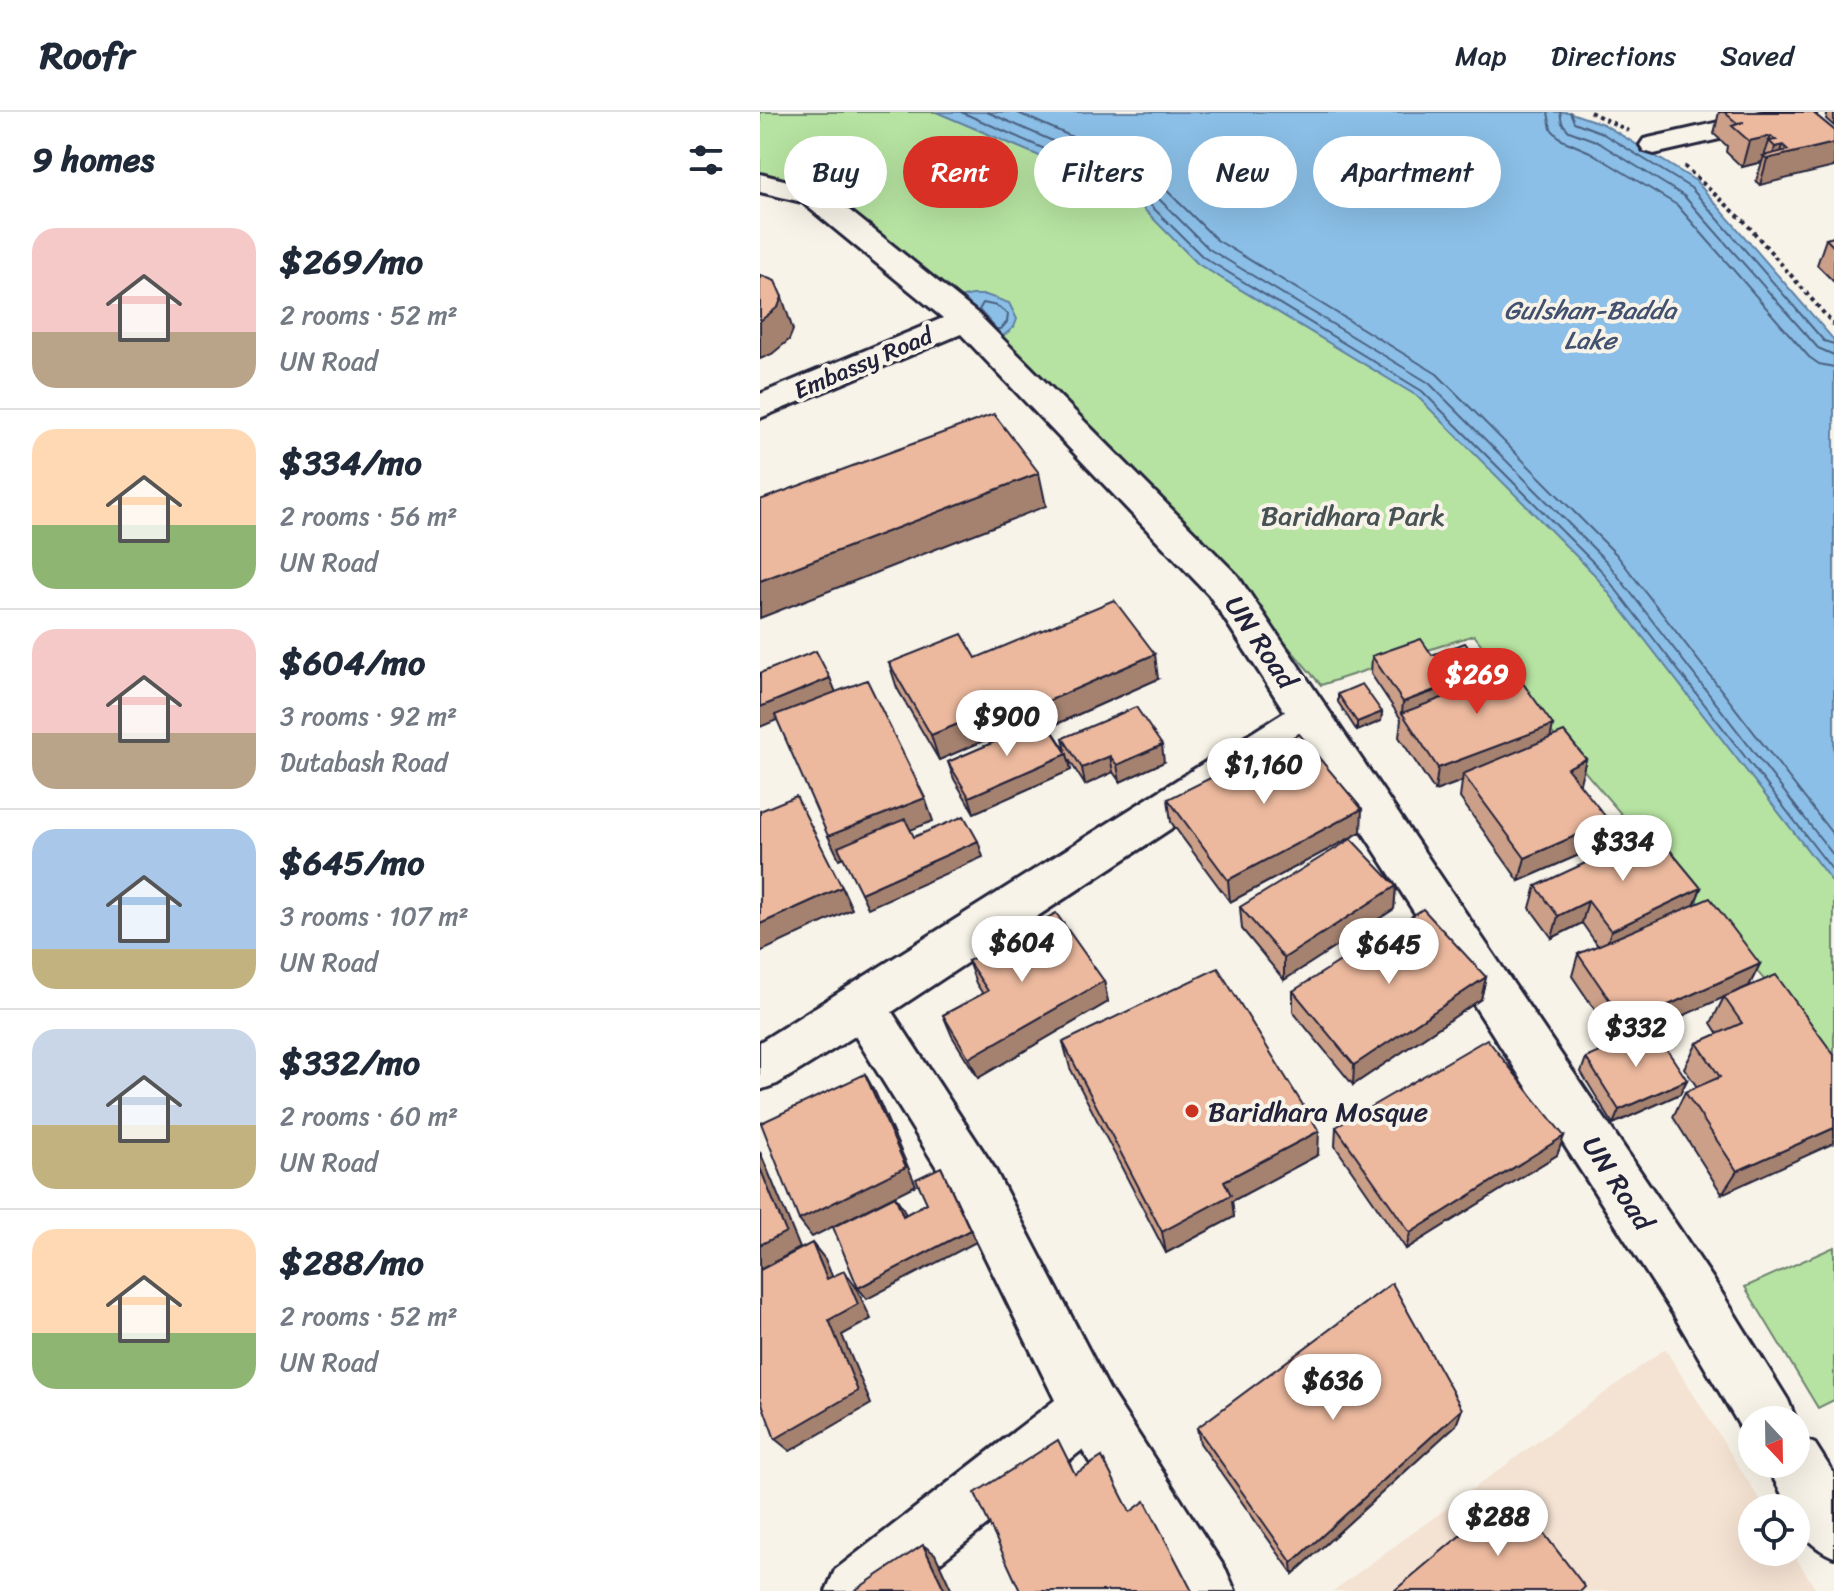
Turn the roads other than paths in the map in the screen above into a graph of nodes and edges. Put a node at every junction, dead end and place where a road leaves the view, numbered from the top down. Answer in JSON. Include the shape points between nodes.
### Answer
{"nodes":[{"id":1,"x":1790,"y":113,"type":"edge"},
{"id":2,"x":1654,"y":145,"type":"road end"},
{"id":3,"x":760,"y":183,"type":"edge"},
{"id":4,"x":966,"y":320,"type":"junction"},
{"id":5,"x":760,"y":407,"type":"edge"},
{"id":6,"x":1311,"y":716,"type":"junction"},
{"id":7,"x":862,"y":1006,"type":"junction"},
{"id":8,"x":760,"y":1068,"type":"edge"},
{"id":9,"x":1760,"y":1406,"type":"edge"},
{"id":10,"x":1089,"y":1409,"type":"junction"},
{"id":11,"x":1804,"y":1478,"type":"edge"},
{"id":12,"x":1834,"y":1528,"type":"edge"},
{"id":13,"x":856,"y":1591,"type":"edge"},
{"id":14,"x":1205,"y":1591,"type":"edge"}],
"edges":[{"from":1,"to":2,"type":"street"},
{"from":3,"to":4,"type":"street","name":"UN Road","via":[[813,196]]},
{"from":4,"to":5,"type":"street","name":"Embassy Road"},
{"from":4,"to":6,"type":"street","name":"UN Road","via":[[1223,585]]},
{"from":6,"to":7,"type":"street"},
{"from":6,"to":9,"type":"street","name":"UN Road"},
{"from":7,"to":8,"type":"street"},
{"from":7,"to":10,"type":"street","via":[[976,1185]]},
{"from":10,"to":13,"type":"street"},
{"from":10,"to":14,"type":"street"},
{"from":11,"to":12,"type":"street"}]}
